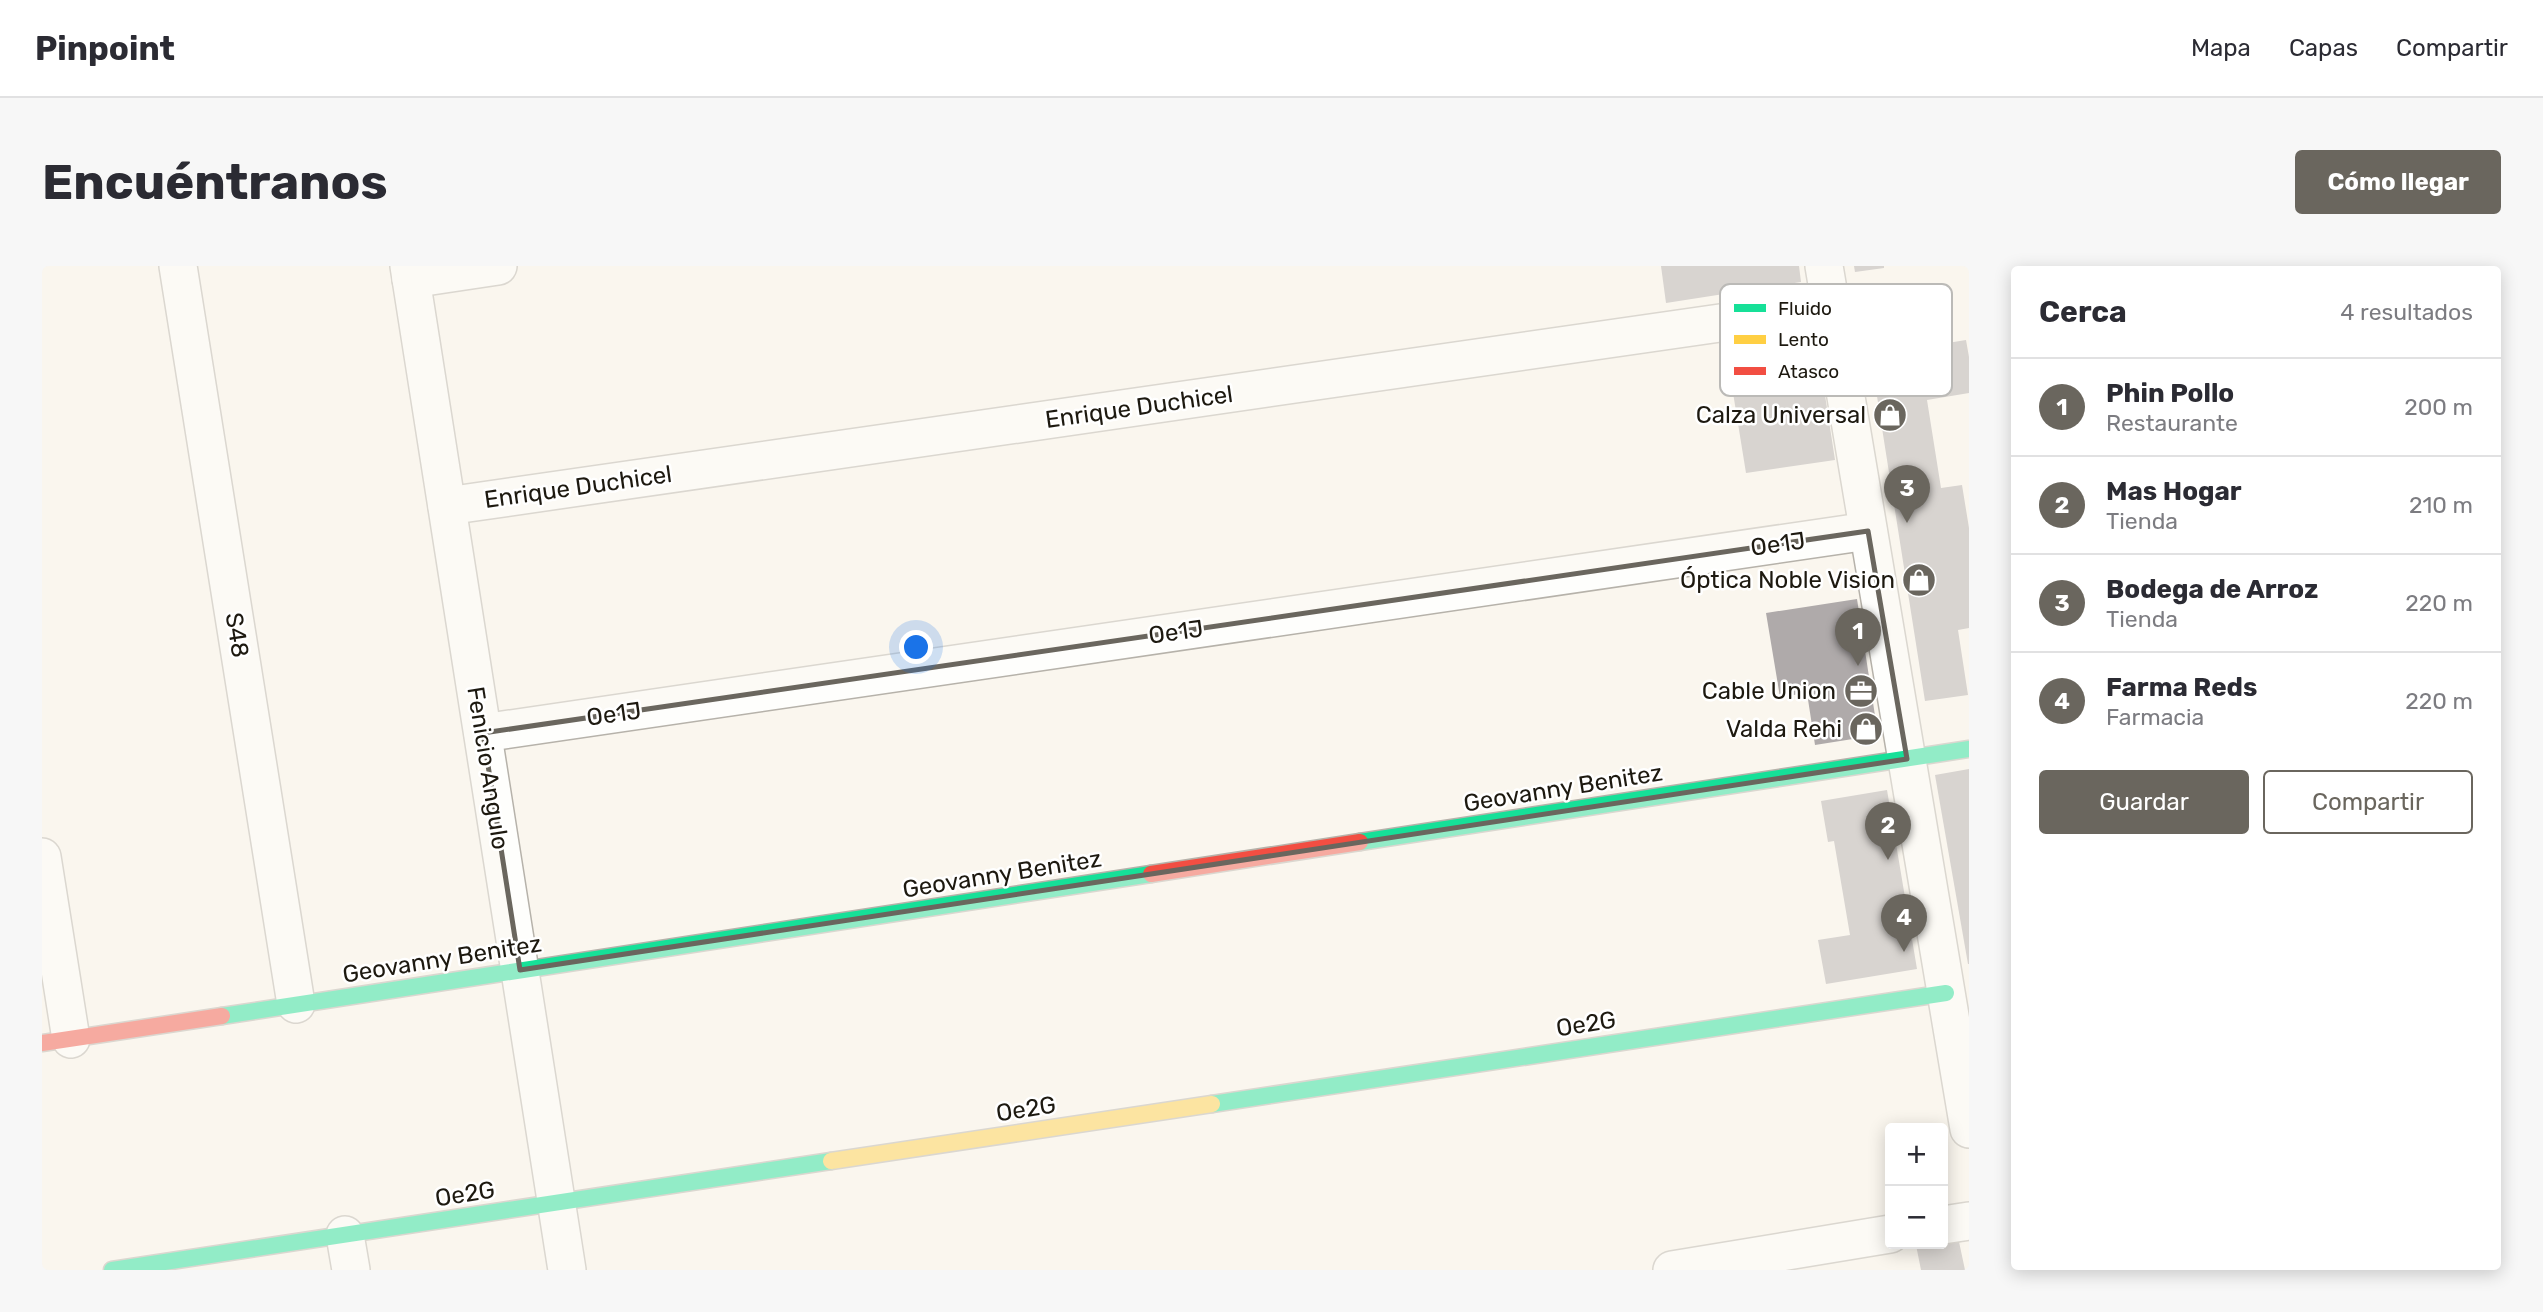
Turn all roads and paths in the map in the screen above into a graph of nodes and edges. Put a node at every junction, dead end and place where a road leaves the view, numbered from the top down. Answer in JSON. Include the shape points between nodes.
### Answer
{"nodes":[{"id":1,"x":178,"y":266,"type":"edge"},
{"id":2,"x":498,"y":266,"type":"edge"},
{"id":3,"x":1824,"y":266,"type":"edge"},
{"id":4,"x":410,"y":273,"type":"edge"},
{"id":5,"x":1827,"y":284,"type":"edge"},
{"id":6,"x":1720,"y":323,"type":"edge"},
{"id":7,"x":1846,"y":396,"type":"edge"},
{"id":8,"x":447,"y":506,"type":"junction"},
{"id":9,"x":1868,"y":531,"type":"junction"},
{"id":10,"x":483,"y":733,"type":"junction"},
{"id":11,"x":1969,"y":749,"type":"edge"},
{"id":12,"x":1907,"y":758,"type":"junction"},
{"id":13,"x":42,"y":857,"type":"edge"},
{"id":14,"x":520,"y":970,"type":"junction"},
{"id":15,"x":1946,"y":993,"type":"junction"},
{"id":16,"x":296,"y":1004,"type":"junction"},
{"id":17,"x":56,"y":1041,"type":"edge"},
{"id":18,"x":1969,"y":1129,"type":"edge"},
{"id":19,"x":557,"y":1203,"type":"junction"},
{"id":20,"x":1969,"y":1221,"type":"edge"},
{"id":21,"x":1948,"y":1224,"type":"edge"},
{"id":22,"x":345,"y":1235,"type":"junction"},
{"id":23,"x":1885,"y":1235,"type":"edge"},
{"id":24,"x":115,"y":1270,"type":"edge"},
{"id":25,"x":351,"y":1270,"type":"edge"},
{"id":26,"x":567,"y":1270,"type":"edge"},
{"id":27,"x":1672,"y":1270,"type":"edge"}],
"edges":[{"from":1,"to":16,"type":"street","name":"S48"},
{"from":2,"to":4,"type":"street"},
{"from":3,"to":5,"type":"street"},
{"from":4,"to":8,"type":"street","name":"Fenicio Angulo"},
{"from":6,"to":8,"type":"street","name":"Enrique Duchicel"},
{"from":7,"to":9,"type":"street"},
{"from":8,"to":10,"type":"street","name":"Fenicio Angulo"},
{"from":9,"to":10,"type":"street","name":"Oe1J"},
{"from":9,"to":12,"type":"street"},
{"from":10,"to":14,"type":"street","name":"Fenicio Angulo"},
{"from":11,"to":12,"type":"street","name":"Geovanny Benitez"},
{"from":12,"to":14,"type":"street","name":"Geovanny Benitez"},
{"from":12,"to":15,"type":"street"},
{"from":13,"to":17,"type":"street"},
{"from":14,"to":16,"type":"street","name":"Geovanny Benitez"},
{"from":14,"to":19,"type":"street","name":"Fenicio Angulo"},
{"from":15,"to":18,"type":"street"},
{"from":15,"to":19,"type":"street","name":"Oe2G"},
{"from":16,"to":17,"type":"street","name":"Geovanny Benitez"},
{"from":19,"to":22,"type":"street","name":"Oe2G"},
{"from":19,"to":26,"type":"street","name":"Fenicio Angulo"},
{"from":20,"to":21,"type":"street"},
{"from":22,"to":24,"type":"street","name":"Oe2G"},
{"from":22,"to":25,"type":"street"},
{"from":23,"to":27,"type":"street"}]}
